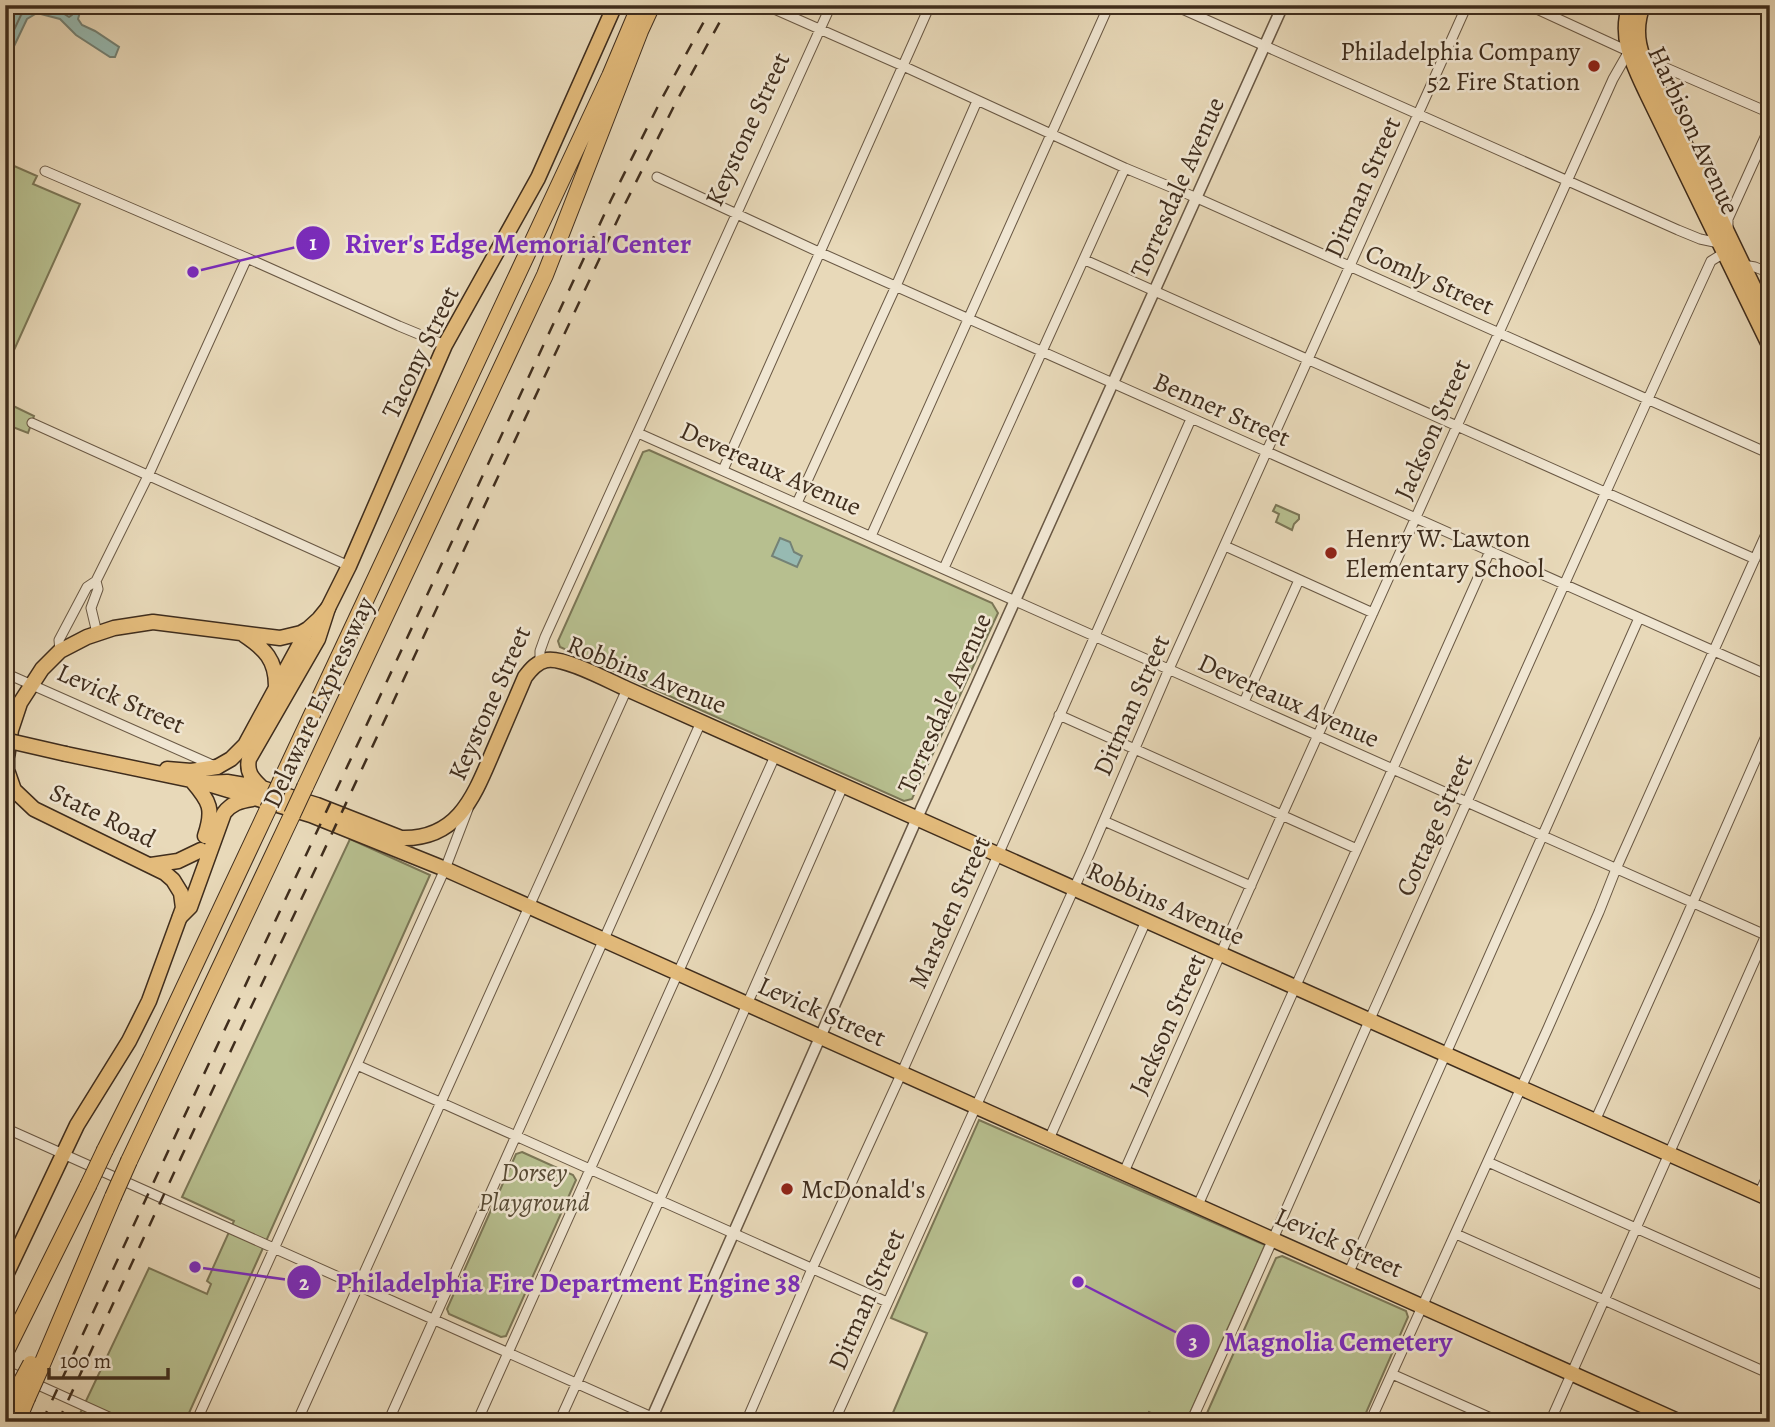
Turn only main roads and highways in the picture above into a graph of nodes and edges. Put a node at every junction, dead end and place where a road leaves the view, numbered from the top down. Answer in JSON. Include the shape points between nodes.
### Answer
{"nodes":[{"id":1,"x":615,"y":5,"type":"edge"},
{"id":2,"x":640,"y":5,"type":"edge"},
{"id":3,"x":653,"y":5,"type":"edge"},
{"id":4,"x":1630,"y":5,"type":"edge"},
{"id":5,"x":1643,"y":5,"type":"edge"},
{"id":6,"x":1636,"y":54,"type":"junction"},
{"id":7,"x":1723,"y":243,"type":"junction"},
{"id":8,"x":1770,"y":321,"type":"edge"},
{"id":9,"x":1770,"y":348,"type":"edge"},
{"id":10,"x":327,"y":608,"type":"junction"},
{"id":11,"x":308,"y":629,"type":"junction"},
{"id":12,"x":243,"y":634,"type":"junction"},
{"id":13,"x":540,"y":662,"type":"joint"},
{"id":14,"x":276,"y":687,"type":"junction"},
{"id":15,"x":5,"y":740,"type":"edge"},
{"id":16,"x":124,"y":767,"type":"junction"},
{"id":17,"x":199,"y":782,"type":"junction"},
{"id":18,"x":474,"y":795,"type":"joint"},
{"id":19,"x":262,"y":798,"type":"junction"},
{"id":20,"x":201,"y":850,"type":"junction"},
{"id":21,"x":150,"y":865,"type":"junction"},
{"id":22,"x":183,"y":898,"type":"junction"},
{"id":23,"x":180,"y":918,"type":"junction"},
{"id":24,"x":1764,"y":1197,"type":"edge"},
{"id":25,"x":5,"y":1277,"type":"edge"},
{"id":26,"x":6,"y":1352,"type":"edge"},
{"id":27,"x":22,"y":1395,"type":"junction"},
{"id":28,"x":5,"y":1410,"type":"edge"},
{"id":29,"x":1660,"y":1418,"type":"edge"},
{"id":30,"x":16,"y":1422,"type":"edge"},
{"id":31,"x":1680,"y":1422,"type":"edge"}],
"edges":[{"from":1,"to":10,"type":"main road","name":"Tacony Street","via":[[538,178],[446,345]]},
{"from":2,"to":19,"type":"highway","name":"Delaware Expressway","bridge":true,"via":[[281,781]]},
{"from":3,"to":27,"type":"highway","name":"Delaware Expressway","bridge":true,"via":[[545,275]]},
{"from":4,"to":6,"type":"main road","name":"Harbison Avenue","via":[[1626,38]]},
{"from":5,"to":6,"type":"main road","name":"Harbison Avenue"},
{"from":6,"to":7,"type":"main road","name":"Harbison Avenue","via":[[1647,94]]},
{"from":7,"to":8,"type":"main road","name":"Harbison Avenue","via":[[1743,265]]},
{"from":7,"to":9,"type":"main road","name":"Harbison Avenue"},
{"from":10,"to":11,"type":"main road"},
{"from":10,"to":19,"type":"main road","via":[[318,639],[249,759]]},
{"from":11,"to":12,"type":"main road","name":"State Road","via":[[280,638]]},
{"from":11,"to":14,"type":"main road"},
{"from":12,"to":14,"type":"main road","via":[[270,658]]},
{"from":12,"to":21,"type":"main road","name":"State Road","via":[[153,622],[97,633],[61,651],[42,669],[13,720],[8,770],[14,790],[34,809]]},
{"from":13,"to":18,"type":"main road","name":"Keystone Street","via":[[525,677]]},
{"from":13,"to":24,"type":"main road","name":"Robbins Avenue","via":[[563,662],[627,689]]},
{"from":14,"to":16,"type":"main road","via":[[245,745],[217,767],[191,771]]},
{"from":15,"to":16,"type":"main road","bridge":true},
{"from":16,"to":17,"type":"main road","name":"Levick Street"},
{"from":17,"to":19,"type":"main road","name":"Levick Street"},
{"from":17,"to":20,"type":"main road","via":[[211,811]]},
{"from":18,"to":19,"type":"main road","name":"Levick Street","via":[[458,817],[439,831],[401,838],[317,804]]},
{"from":19,"to":23,"type":"main road","via":[[239,801],[224,813],[190,907]]},
{"from":19,"to":26,"type":"highway","name":"Delaware Expressway","bridge":true,"via":[[156,1046]]},
{"from":19,"to":29,"type":"main road","name":"Levick Street","via":[[445,869],[1349,1272]]},
{"from":20,"to":21,"type":"main road","via":[[178,861]]},
{"from":20,"to":22,"type":"main road"},
{"from":21,"to":22,"type":"main road","name":"State Road","via":[[171,877]]},
{"from":22,"to":23,"type":"main road"},
{"from":23,"to":25,"type":"main road","via":[[149,1001],[78,1125]]},
{"from":27,"to":28,"type":"highway","name":"Delaware Expressway"},
{"from":27,"to":30,"type":"highway"},
{"from":29,"to":31,"type":"main road","name":"Levick Street"}]}
